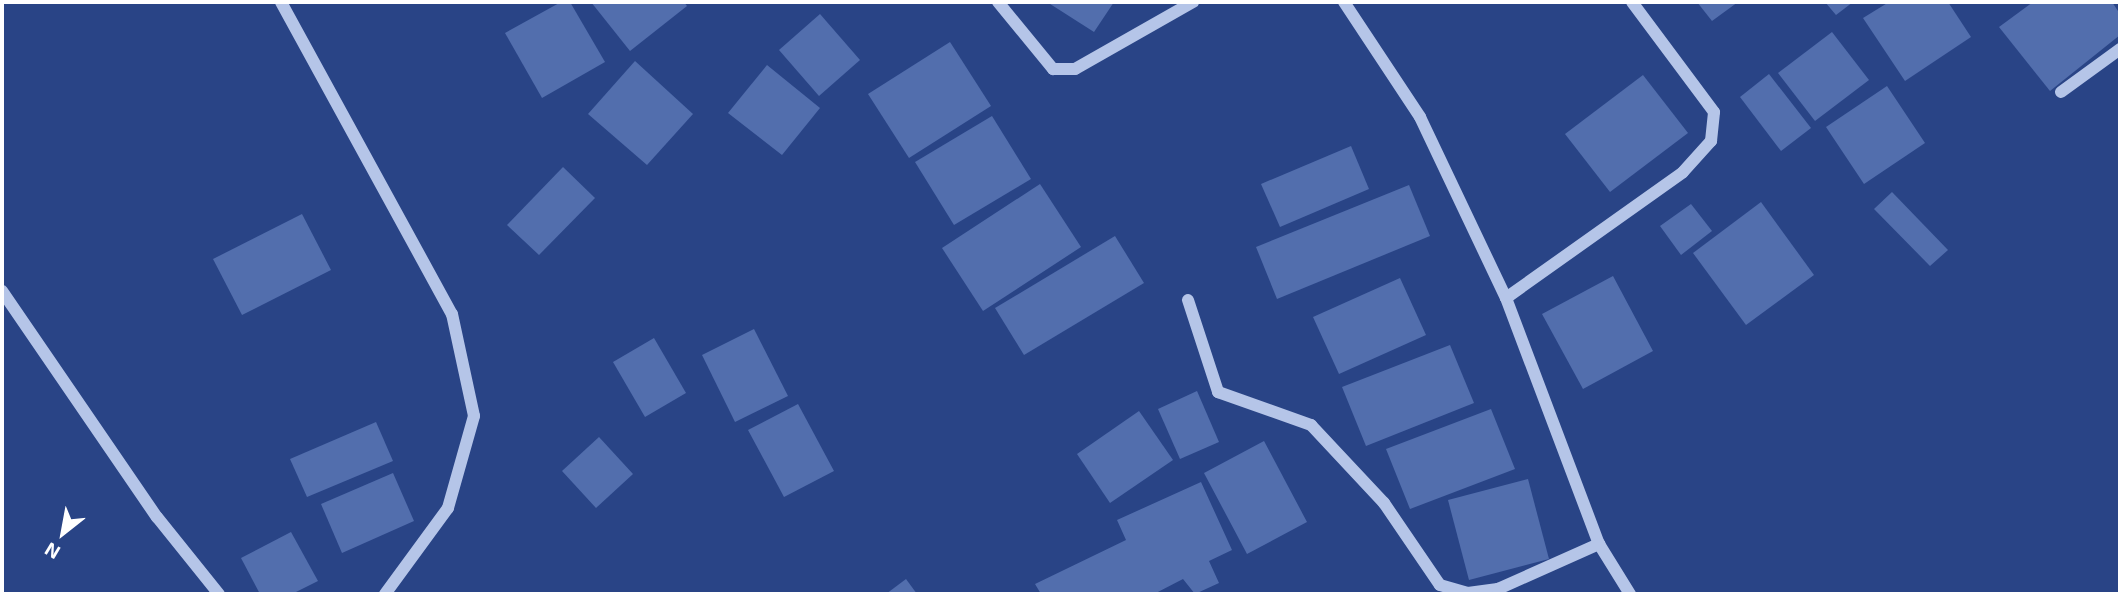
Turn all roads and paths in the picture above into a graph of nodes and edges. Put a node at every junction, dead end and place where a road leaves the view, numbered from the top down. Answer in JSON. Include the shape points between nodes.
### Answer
{"nodes":[{"id":1,"x":281,"y":2,"type":"edge"},
{"id":2,"x":998,"y":2,"type":"edge"},
{"id":3,"x":1194,"y":2,"type":"edge"},
{"id":4,"x":1344,"y":2,"type":"edge"},
{"id":5,"x":1632,"y":2,"type":"edge"},
{"id":6,"x":2120,"y":48,"type":"edge"},
{"id":7,"x":2061,"y":92,"type":"dead end"},
{"id":8,"x":2,"y":291,"type":"edge"},
{"id":9,"x":1506,"y":298,"type":"junction"},
{"id":10,"x":1188,"y":300,"type":"dead end"},
{"id":11,"x":1599,"y":544,"type":"junction"},
{"id":12,"x":219,"y":594,"type":"edge"},
{"id":13,"x":385,"y":594,"type":"edge"},
{"id":14,"x":1630,"y":594,"type":"edge"}],
"edges":[{"from":1,"to":13,"type":"street","via":[[452,314],[474,416],[448,508]]},
{"from":2,"to":3,"type":"street","via":[[1053,69],[1075,69]]},
{"from":4,"to":9,"type":"street","via":[[1420,117]]},
{"from":5,"to":9,"type":"street","via":[[1714,112],[1711,141],[1683,172]]},
{"from":6,"to":7,"type":"street"},
{"from":8,"to":12,"type":"street","via":[[157,517]]},
{"from":9,"to":11,"type":"street"},
{"from":10,"to":11,"type":"street","via":[[1218,392],[1311,425],[1384,503],[1440,586],[1468,593],[1498,589]]},
{"from":11,"to":14,"type":"street"}]}
